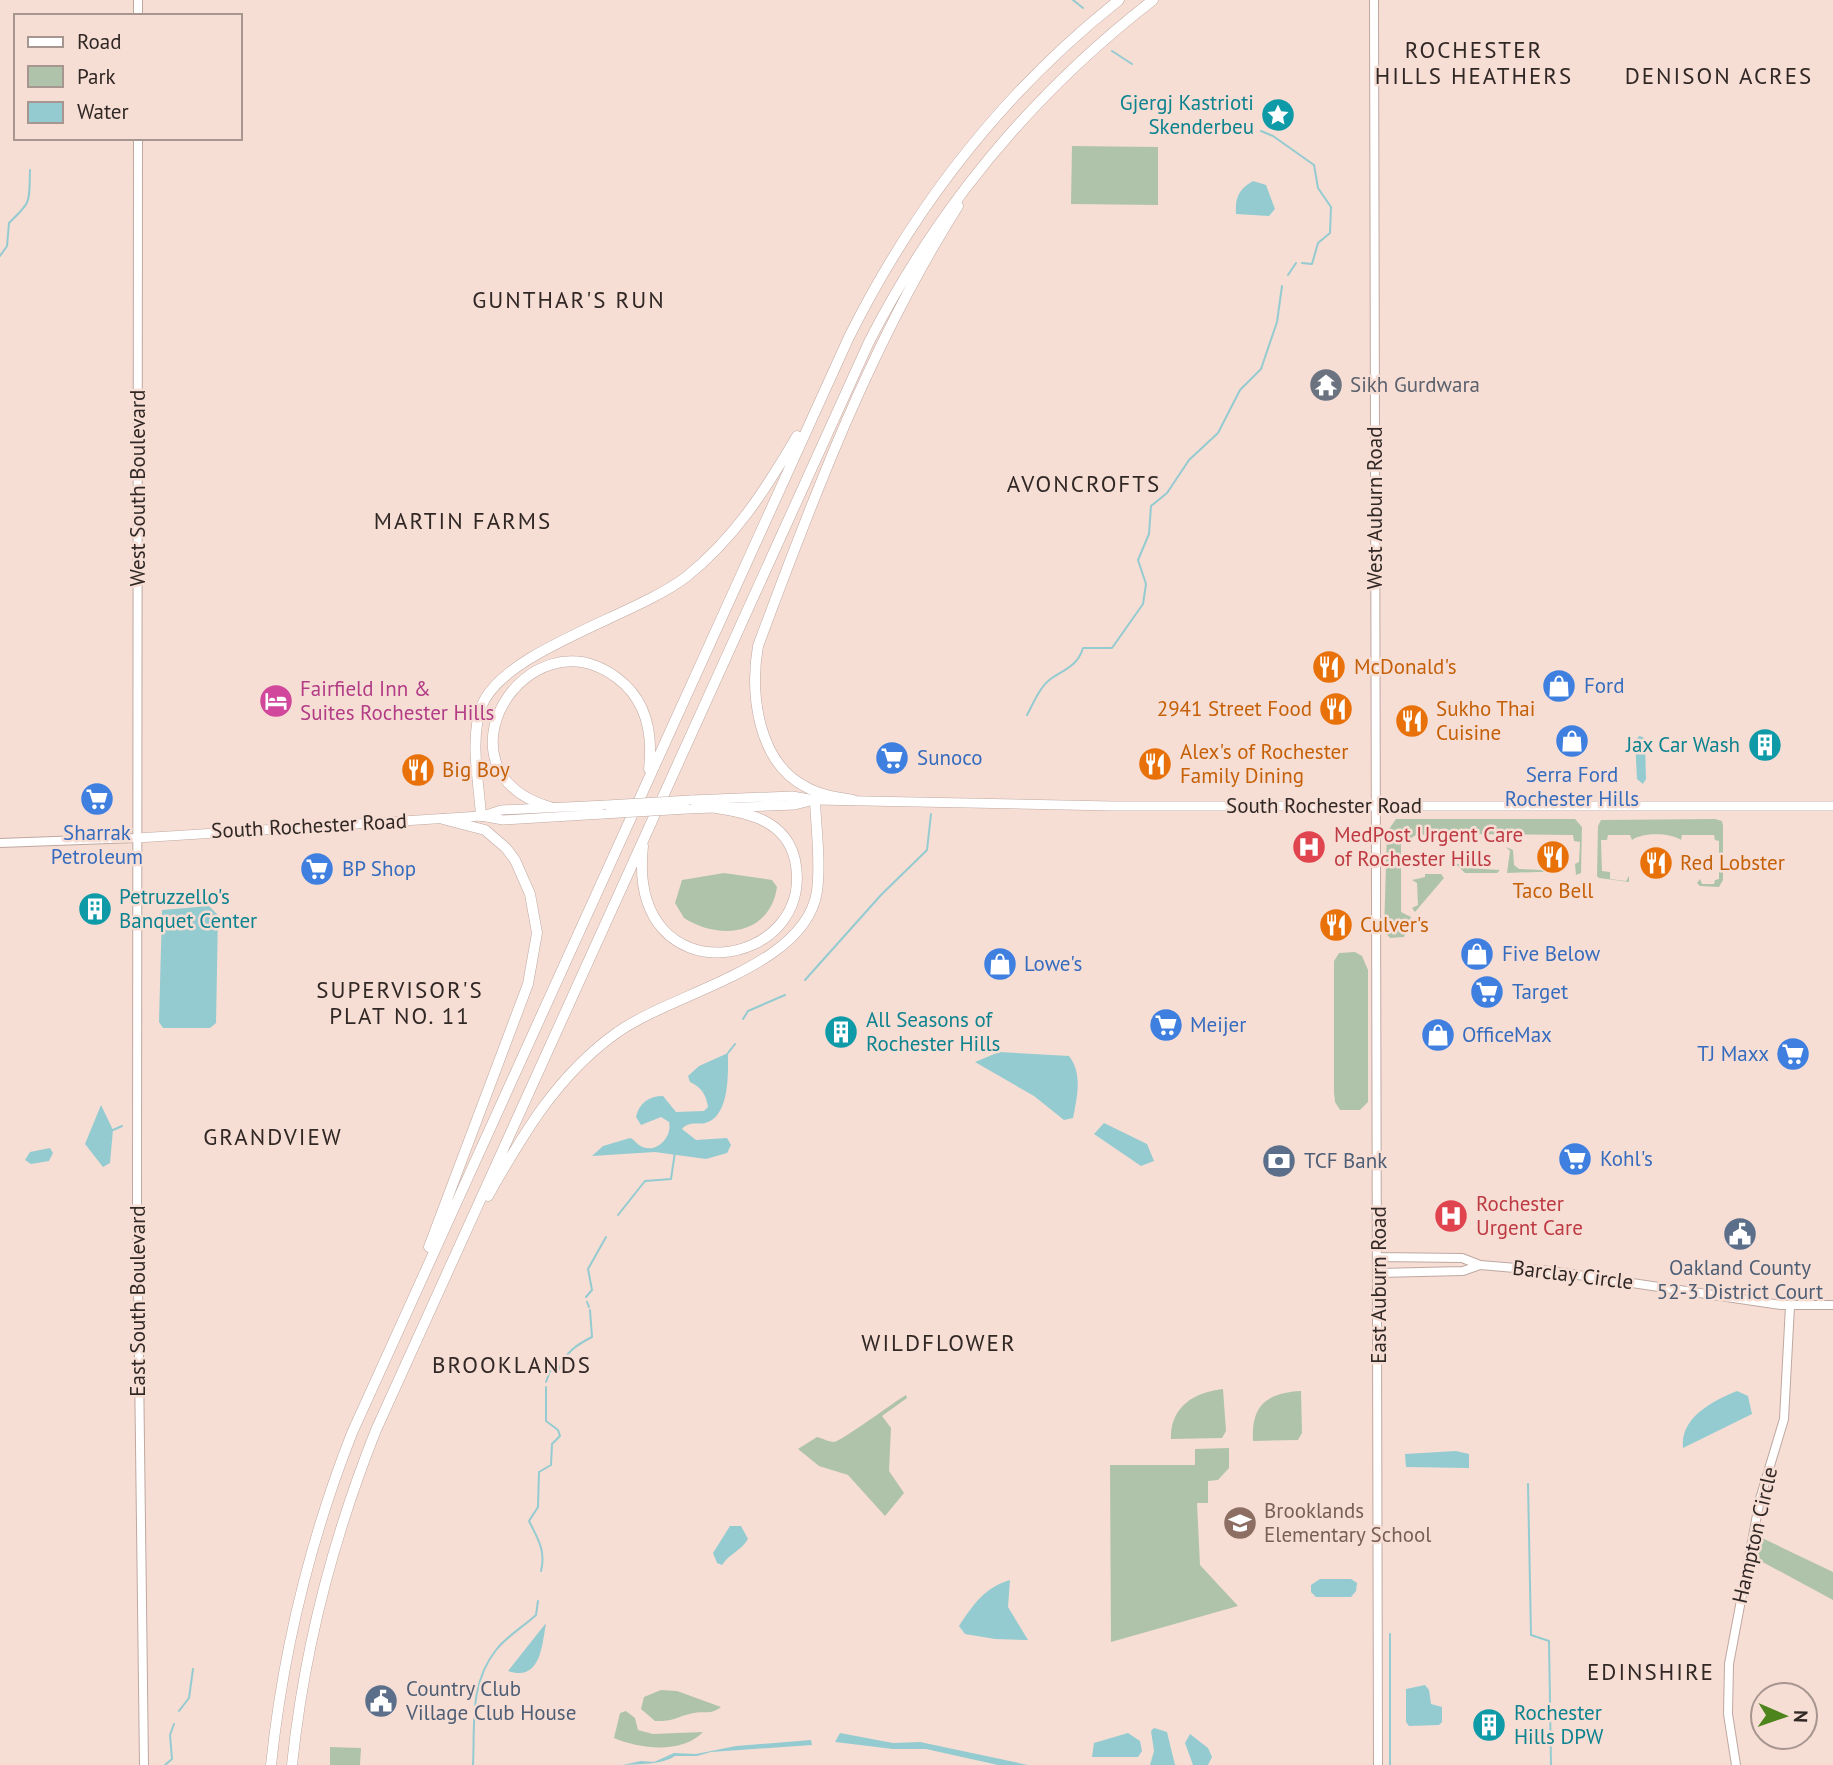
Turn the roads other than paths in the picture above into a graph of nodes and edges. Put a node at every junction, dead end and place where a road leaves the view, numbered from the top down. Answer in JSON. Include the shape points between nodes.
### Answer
{"nodes":[{"id":1,"x":1119,"y":0,"type":"edge"},
{"id":2,"x":1153,"y":0,"type":"edge"},
{"id":3,"x":1374,"y":0,"type":"edge"},
{"id":4,"x":138,"y":140,"type":"edge"},
{"id":5,"x":995,"y":150,"type":"junction"},
{"id":6,"x":824,"y":390,"type":"junction"},
{"id":7,"x":648,"y":778,"type":"junction"},
{"id":8,"x":815,"y":800,"type":"junction"},
{"id":9,"x":853,"y":800,"type":"junction"},
{"id":10,"x":689,"y":805,"type":"junction"},
{"id":11,"x":1376,"y":806,"type":"junction"},
{"id":12,"x":1833,"y":806,"type":"edge"},
{"id":13,"x":550,"y":807,"type":"junction"},
{"id":14,"x":716,"y":808,"type":"junction"},
{"id":15,"x":605,"y":810,"type":"junction"},
{"id":16,"x":481,"y":816,"type":"junction"},
{"id":17,"x":443,"y":818,"type":"junction"},
{"id":18,"x":645,"y":835,"type":"junction"},
{"id":19,"x":137,"y":838,"type":"junction"},
{"id":20,"x":0,"y":843,"type":"edge"},
{"id":21,"x":456,"y":1251,"type":"junction"},
{"id":22,"x":1378,"y":1256,"type":"junction"},
{"id":23,"x":1480,"y":1265,"type":"junction"},
{"id":24,"x":1379,"y":1273,"type":"junction"},
{"id":25,"x":1833,"y":1305,"type":"edge"},
{"id":26,"x":1790,"y":1306,"type":"junction"},
{"id":27,"x":400,"y":1327,"type":"junction"},
{"id":28,"x":144,"y":1765,"type":"edge"},
{"id":29,"x":271,"y":1765,"type":"edge"},
{"id":30,"x":292,"y":1765,"type":"edge"},
{"id":31,"x":1378,"y":1765,"type":"edge"},
{"id":32,"x":1736,"y":1765,"type":"edge"}],
"edges":[{"from":1,"to":6,"type":"highway","via":[[1019,92],[946,178],[878,281]]},
{"from":2,"to":5,"type":"highway","via":[[1077,64]]},
{"from":3,"to":11,"type":"street","name":"West Auburn Road"},
{"from":4,"to":19,"type":"street","name":"West South Boulevard"},
{"from":5,"to":9,"type":"highway","via":[[920,269],[879,346],[758,646],[753,682],[756,709],[777,758],[793,779],[806,787]]},
{"from":5,"to":18,"type":"highway","via":[[934,230],[878,325]]},
{"from":6,"to":7,"type":"highway"},
{"from":6,"to":16,"type":"highway","via":[[755,506],[688,575],[640,605],[522,662],[498,681],[479,718]]},
{"from":7,"to":13,"type":"highway","via":[[649,727],[632,691],[599,668],[569,663],[545,667],[521,680],[505,700],[493,730],[493,746],[509,785],[521,796]]},
{"from":7,"to":27,"type":"highway"},
{"from":8,"to":9,"type":"main road","name":"South Rochester Road"},
{"from":8,"to":10,"type":"main road","name":"South Rochester Road","via":[[792,796]]},
{"from":8,"to":14,"type":"main road","name":"South Rochester Road"},
{"from":8,"to":21,"type":"highway","via":[[817,891],[813,908],[794,937],[762,961],[634,1021],[583,1059],[530,1124]]},
{"from":9,"to":11,"type":"main road","name":"South Rochester Road"},
{"from":10,"to":14,"type":"main road","name":"South Rochester Road"},
{"from":10,"to":15,"type":"main road","name":"South Rochester Road","bridge":true},
{"from":11,"to":12,"type":"main road","name":"South Rochester Road"},
{"from":11,"to":22,"type":"street","name":"East Auburn Road"},
{"from":13,"to":15,"type":"main road","name":"South Rochester Road"},
{"from":13,"to":16,"type":"main road","name":"South Rochester Road"},
{"from":14,"to":18,"type":"highway","via":[[769,822],[793,853],[796,884],[786,917],[754,944],[727,952],[696,950],[663,930],[644,895]]},
{"from":15,"to":16,"type":"main road","name":"South Rochester Road","via":[[503,820]]},
{"from":16,"to":17,"type":"main road","name":"South Rochester Road"},
{"from":17,"to":19,"type":"main road","name":"South Rochester Road"},
{"from":17,"to":27,"type":"highway","via":[[485,830],[515,860],[534,912],[536,953]]},
{"from":18,"to":21,"type":"highway"},
{"from":19,"to":20,"type":"street"},
{"from":19,"to":28,"type":"street","name":"East South Boulevard"},
{"from":21,"to":30,"type":"highway","via":[[376,1430],[343,1521],[313,1632]]},
{"from":22,"to":23,"type":"street","name":"Barclay Circle","via":[[1462,1258]]},
{"from":22,"to":24,"type":"street","name":"East Auburn Road"},
{"from":23,"to":24,"type":"street","name":"Barclay Circle","via":[[1463,1271]]},
{"from":23,"to":26,"type":"street","name":"Barclay Circle","via":[[1551,1270]]},
{"from":24,"to":31,"type":"street","name":"East Auburn Road"},
{"from":25,"to":26,"type":"street","name":"Barclay Circle"},
{"from":26,"to":32,"type":"street","name":"Hampton Circle","via":[[1783,1427],[1760,1499],[1730,1649],[1728,1704]]},
{"from":27,"to":29,"type":"highway","via":[[349,1440],[313,1544],[288,1649]]}]}
